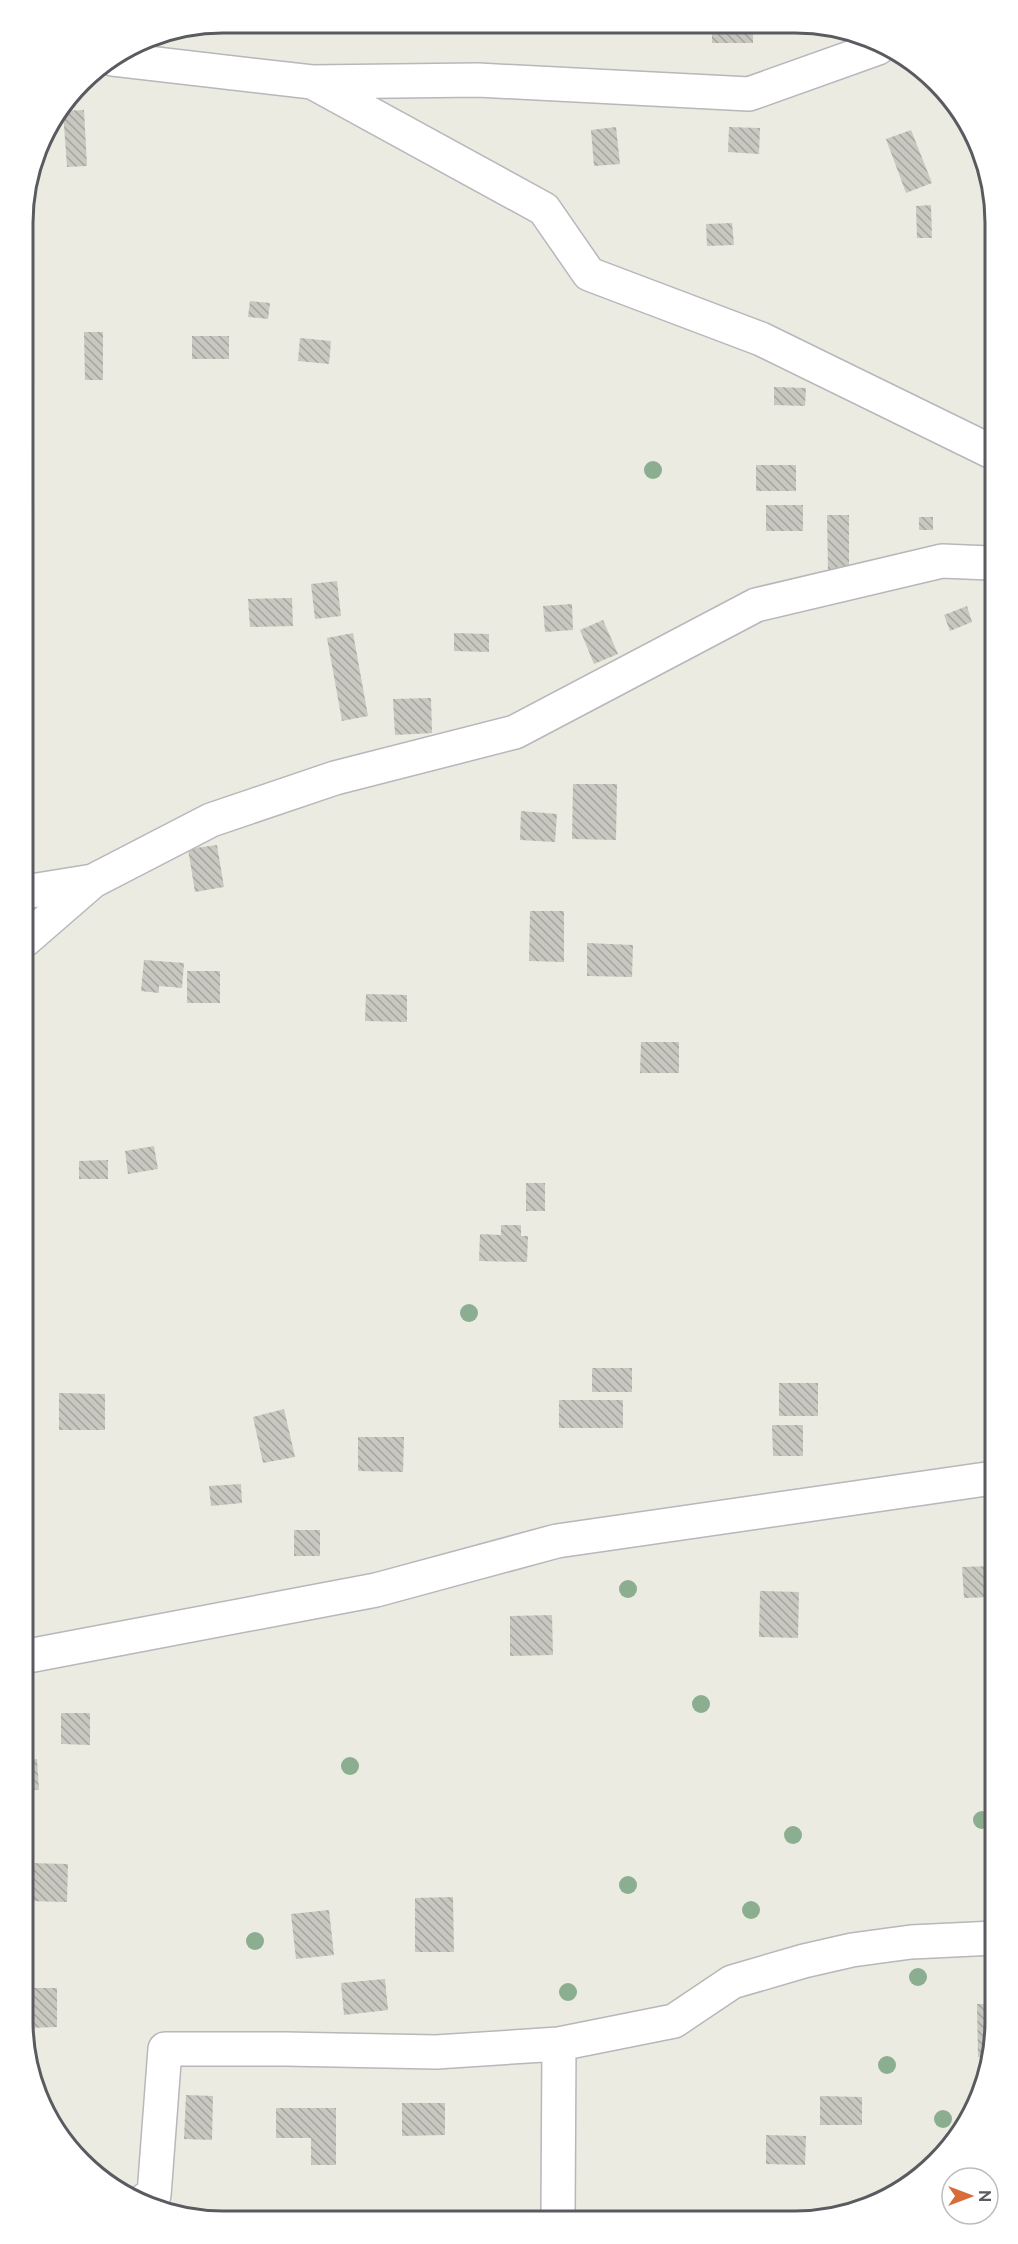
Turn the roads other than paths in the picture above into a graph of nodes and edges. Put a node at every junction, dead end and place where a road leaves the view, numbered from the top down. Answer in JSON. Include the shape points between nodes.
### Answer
{"nodes":[{"id":1,"x":872,"y":50,"type":"edge"},
{"id":2,"x":127,"y":60,"type":"edge"},
{"id":3,"x":312,"y":82,"type":"junction"},
{"id":4,"x":985,"y":449,"type":"edge"},
{"id":5,"x":985,"y":563,"type":"edge"},
{"id":6,"x":93,"y":881,"type":"junction"},
{"id":7,"x":33,"y":891,"type":"edge"},
{"id":8,"x":33,"y":933,"type":"edge"},
{"id":9,"x":985,"y":1479,"type":"edge"},
{"id":10,"x":33,"y":1655,"type":"edge"},
{"id":11,"x":985,"y":1938,"type":"edge"},
{"id":12,"x":559,"y":2044,"type":"junction"},
{"id":13,"x":151,"y":2196,"type":"edge"},
{"id":14,"x":558,"y":2211,"type":"edge"}],
"edges":[{"from":1,"to":3,"type":"street","via":[[749,94],[477,80]]},
{"from":2,"to":3,"type":"street"},
{"from":3,"to":4,"type":"street","via":[[544,209],[589,274],[761,339]]},
{"from":5,"to":6,"type":"street","via":[[942,561],[756,605],[514,732],[335,778],[211,820]]},
{"from":6,"to":7,"type":"street"},
{"from":6,"to":8,"type":"street"},
{"from":9,"to":10,"type":"street","via":[[557,1541],[376,1590]]},
{"from":11,"to":12,"type":"street","via":[[911,1942],[804,1960],[732,1982],[674,2021]]},
{"from":12,"to":13,"type":"street","via":[[436,2052],[165,2049]]},
{"from":12,"to":14,"type":"street"}]}
